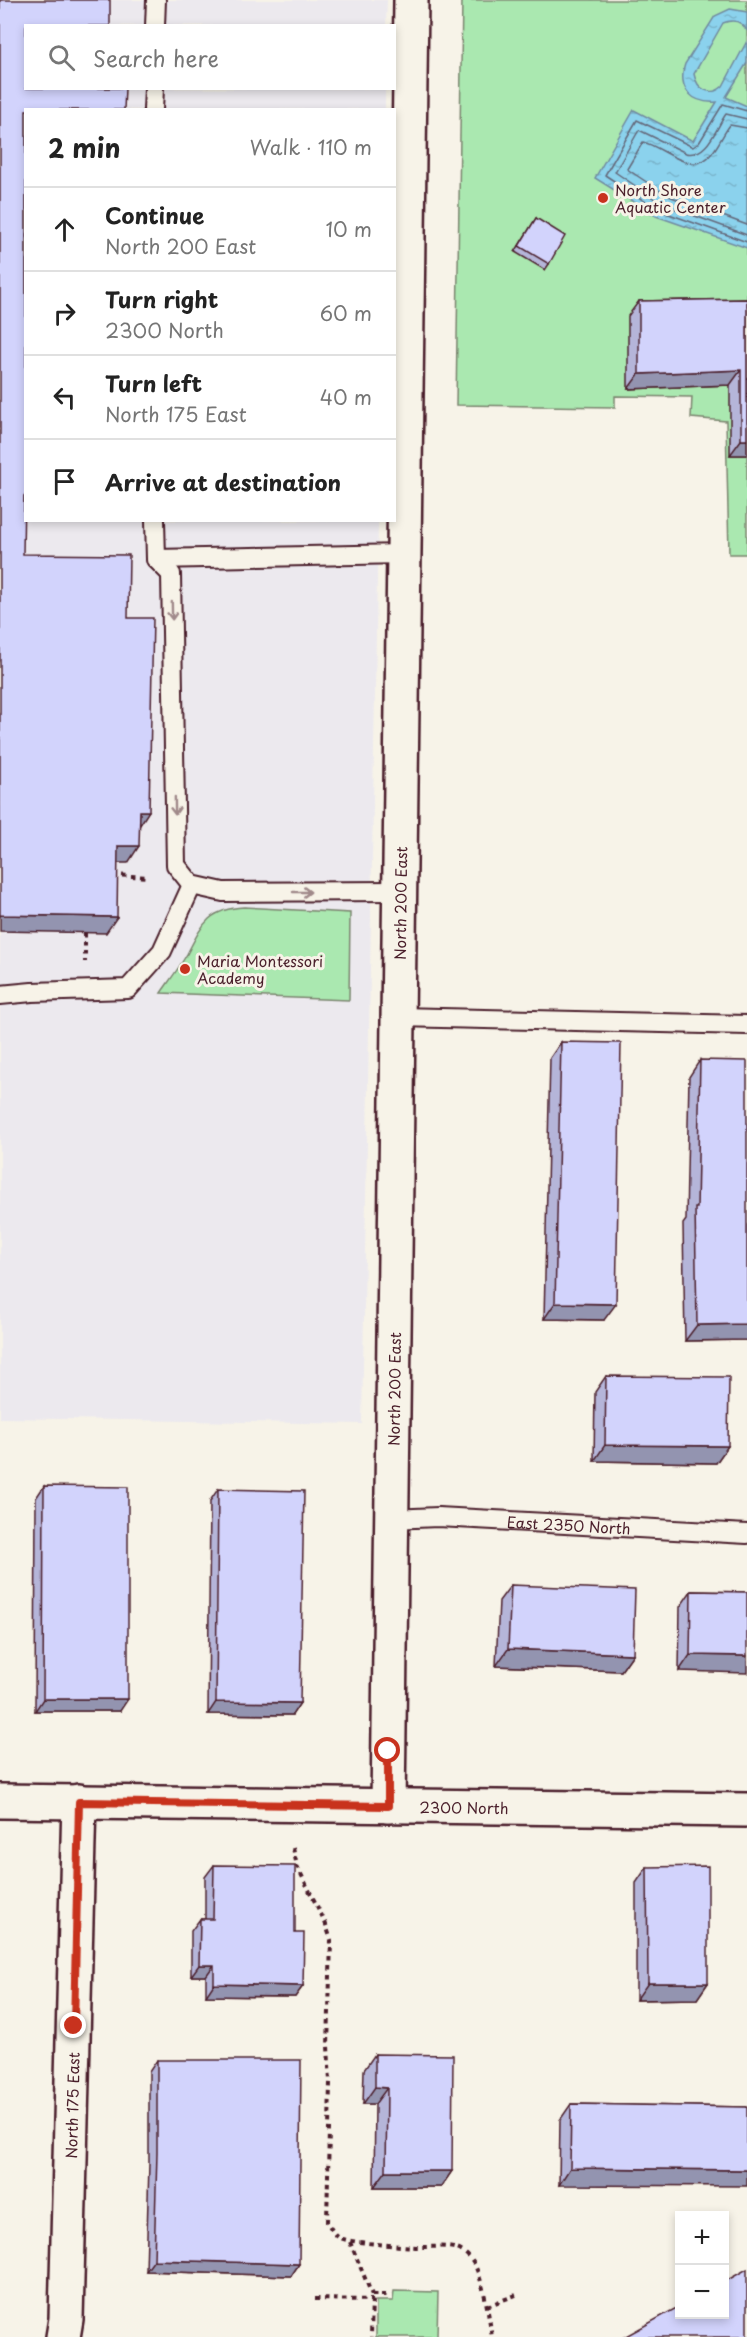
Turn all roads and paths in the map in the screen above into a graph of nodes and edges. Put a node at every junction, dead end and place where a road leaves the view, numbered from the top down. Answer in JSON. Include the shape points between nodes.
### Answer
{"nodes":[{"id":1,"x":156,"y":0,"type":"edge"},
{"id":2,"x":411,"y":0,"type":"edge"},
{"id":3,"x":155,"y":24,"type":"edge"},
{"id":4,"x":154,"y":90,"type":"edge"},
{"id":5,"x":153,"y":108,"type":"edge"},
{"id":6,"x":155,"y":522,"type":"edge"},
{"id":7,"x":403,"y":554,"type":"junction"},
{"id":8,"x":156,"y":559,"type":"junction"},
{"id":9,"x":106,"y":875,"type":"edge"},
{"id":10,"x":148,"y":877,"type":"dead end"},
{"id":11,"x":192,"y":885,"type":"junction"},
{"id":12,"x":399,"y":891,"type":"junction"},
{"id":13,"x":85,"y":933,"type":"edge"},
{"id":14,"x":85,"y":962,"type":"dead end"},
{"id":15,"x":0,"y":995,"type":"edge"},
{"id":16,"x":398,"y":1017,"type":"junction"},
{"id":17,"x":747,"y":1024,"type":"edge"},
{"id":18,"x":391,"y":1519,"type":"junction"},
{"id":19,"x":747,"y":1534,"type":"edge"},
{"id":20,"x":0,"y":1801,"type":"edge"},
{"id":21,"x":79,"y":1802,"type":"junction"},
{"id":22,"x":388,"y":1806,"type":"junction"},
{"id":23,"x":747,"y":1810,"type":"edge"},
{"id":24,"x":293,"y":1848,"type":"dead end"},
{"id":25,"x":350,"y":2242,"type":"junction"},
{"id":26,"x":389,"y":2295,"type":"dead end"},
{"id":27,"x":516,"y":2295,"type":"dead end"},
{"id":28,"x":372,"y":2297,"type":"junction"},
{"id":29,"x":315,"y":2300,"type":"dead end"},
{"id":30,"x":487,"y":2306,"type":"junction"},
{"id":31,"x":63,"y":2337,"type":"edge"},
{"id":32,"x":371,"y":2337,"type":"edge"},
{"id":33,"x":492,"y":2337,"type":"edge"}],
"edges":[{"from":1,"to":3,"type":"lane"},
{"from":2,"to":7,"type":"street","name":"North 200 East"},
{"from":4,"to":5,"type":"lane"},
{"from":6,"to":8,"type":"lane"},
{"from":7,"to":8,"type":"lane"},
{"from":7,"to":12,"type":"street","name":"North 200 East"},
{"from":8,"to":11,"type":"lane","one_way":true,"via":[[171,574],[176,865]]},
{"from":9,"to":10,"type":"path"},
{"from":11,"to":12,"type":"lane","one_way":true,"via":[[223,892]]},
{"from":11,"to":15,"type":"lane","via":[[162,951],[128,989]]},
{"from":12,"to":16,"type":"street","name":"North 200 East"},
{"from":13,"to":14,"type":"path"},
{"from":16,"to":17,"type":"lane"},
{"from":16,"to":18,"type":"street","name":"North 200 East"},
{"from":18,"to":19,"type":"lane","name":"East 2350 North","via":[[438,1517]]},
{"from":18,"to":22,"type":"street","name":"North 200 East"},
{"from":20,"to":21,"type":"street","name":"2300 North"},
{"from":21,"to":22,"type":"street","name":"2300 North"},
{"from":21,"to":31,"type":"street","name":"North 175 East"},
{"from":22,"to":23,"type":"street","name":"2300 North"},
{"from":24,"to":25,"type":"path","via":[[297,1866],[331,1940],[327,2222],[336,2236]]},
{"from":25,"to":28,"type":"path"},
{"from":25,"to":30,"type":"path","via":[[443,2245],[462,2250],[473,2262]]},
{"from":26,"to":28,"type":"path"},
{"from":27,"to":30,"type":"path"},
{"from":28,"to":29,"type":"path"},
{"from":28,"to":32,"type":"path"},
{"from":30,"to":33,"type":"path"}]}
